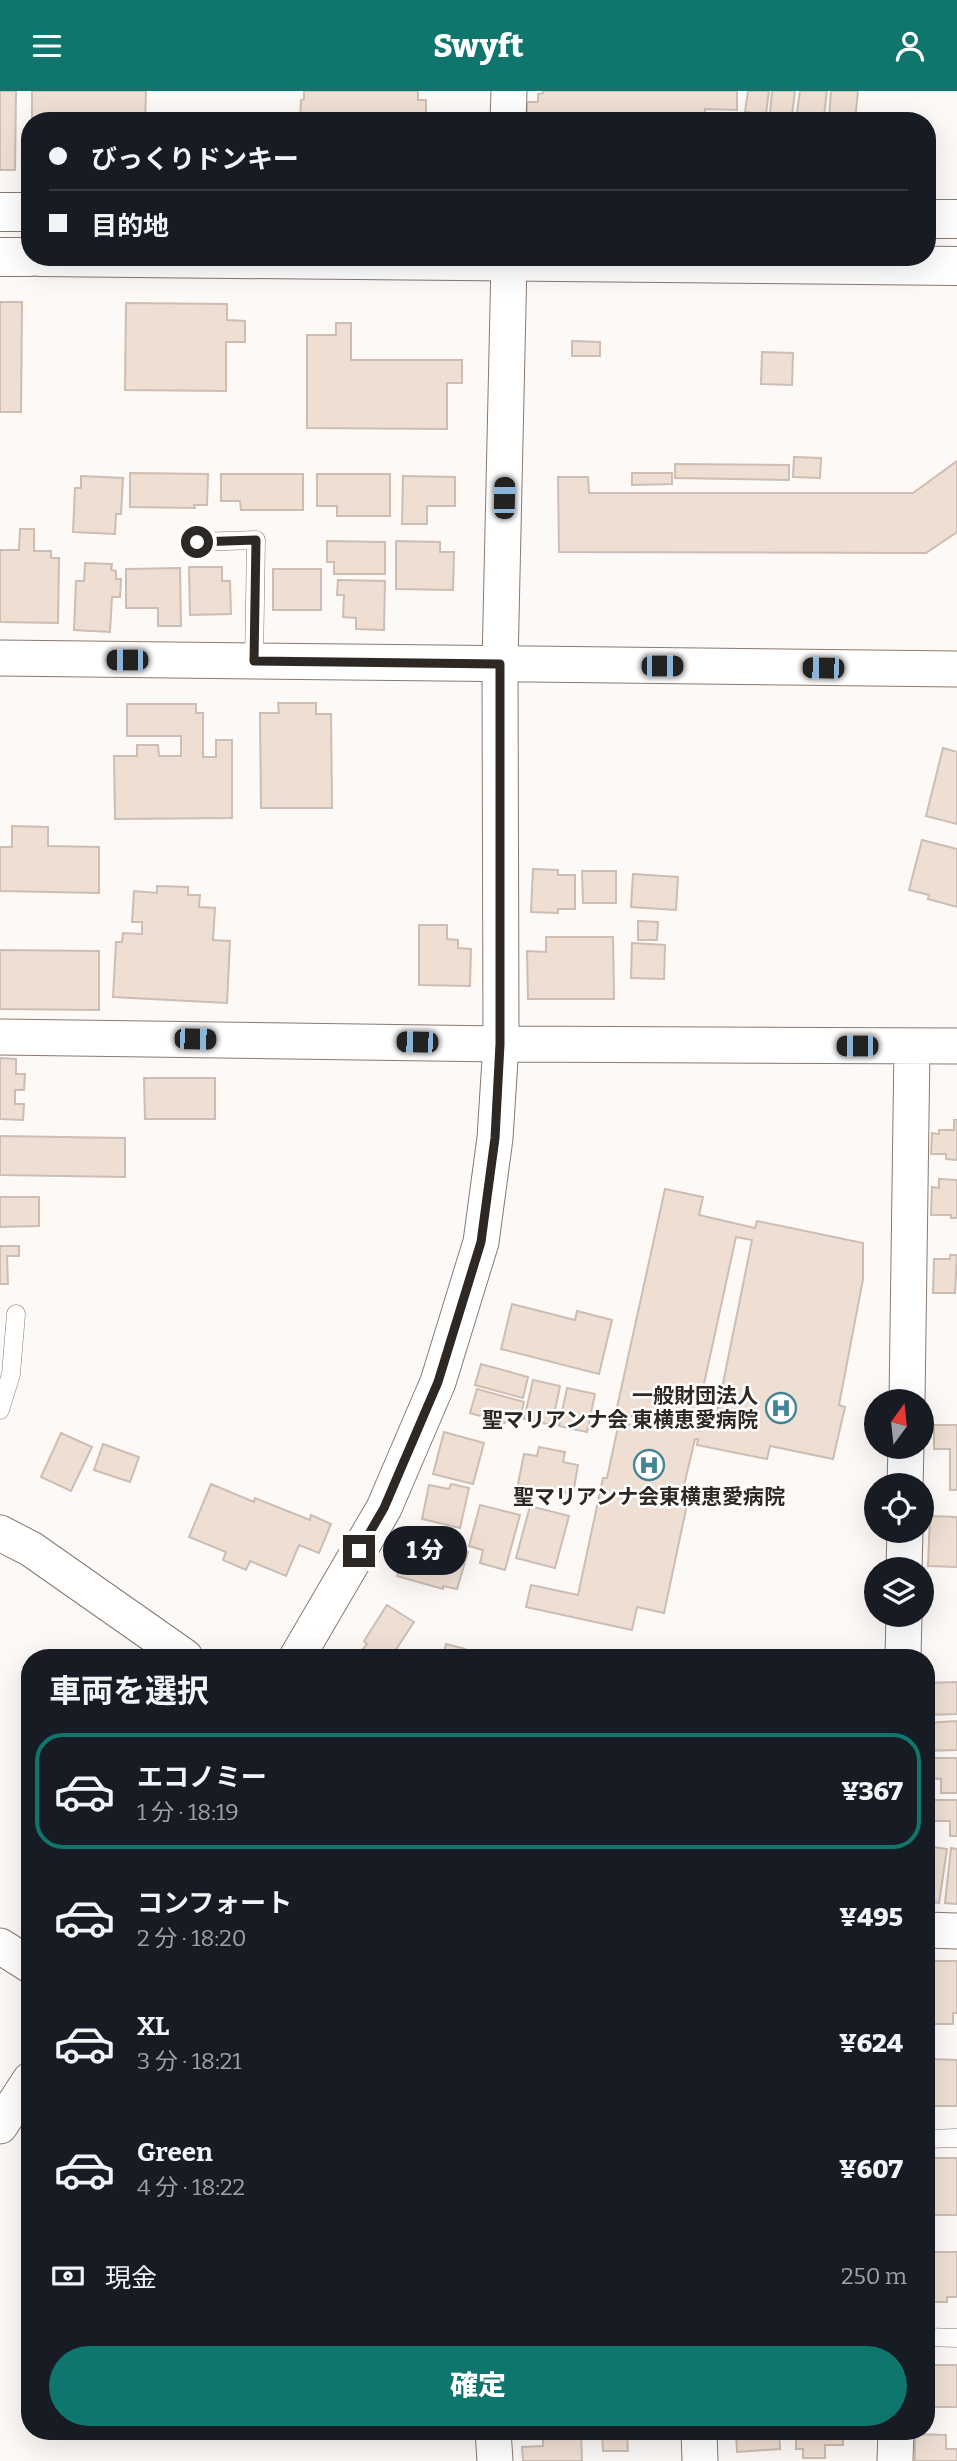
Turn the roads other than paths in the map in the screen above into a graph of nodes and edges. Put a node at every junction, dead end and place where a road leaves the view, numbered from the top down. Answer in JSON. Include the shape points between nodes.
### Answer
{"nodes":[{"id":1,"x":509,"y":91,"type":"edge"},
{"id":2,"x":508,"y":112,"type":"edge"},
{"id":3,"x":0,"y":212,"type":"edge"},
{"id":4,"x":21,"y":212,"type":"edge"},
{"id":5,"x":936,"y":219,"type":"edge"},
{"id":6,"x":957,"y":219,"type":"edge"},
{"id":7,"x":0,"y":257,"type":"edge"},
{"id":8,"x":21,"y":257,"type":"edge"},
{"id":9,"x":509,"y":266,"type":"edge"},
{"id":10,"x":936,"y":266,"type":"edge"},
{"id":11,"x":957,"y":266,"type":"edge"},
{"id":12,"x":197,"y":542,"type":"dead end"},
{"id":13,"x":0,"y":658,"type":"edge"},
{"id":14,"x":254,"y":661,"type":"junction"},
{"id":15,"x":500,"y":664,"type":"junction"},
{"id":16,"x":957,"y":669,"type":"edge"},
{"id":17,"x":0,"y":1037,"type":"edge"},
{"id":18,"x":500,"y":1044,"type":"junction"},
{"id":19,"x":912,"y":1046,"type":"junction"},
{"id":20,"x":957,"y":1046,"type":"edge"},
{"id":21,"x":16,"y":1314,"type":"dead end"},
{"id":22,"x":907,"y":1389,"type":"edge"},
{"id":23,"x":0,"y":1410,"type":"edge"},
{"id":24,"x":0,"y":1533,"type":"edge"},
{"id":25,"x":904,"y":1627,"type":"edge"},
{"id":26,"x":174,"y":1649,"type":"edge"},
{"id":27,"x":302,"y":1649,"type":"edge"},
{"id":28,"x":903,"y":1649,"type":"edge"},
{"id":29,"x":935,"y":1930,"type":"edge"},
{"id":30,"x":957,"y":1931,"type":"edge"},
{"id":31,"x":0,"y":1946,"type":"edge"},
{"id":32,"x":21,"y":1959,"type":"edge"},
{"id":33,"x":21,"y":2094,"type":"edge"},
{"id":34,"x":0,"y":2126,"type":"edge"},
{"id":35,"x":957,"y":2138,"type":"edge"},
{"id":36,"x":935,"y":2139,"type":"edge"},
{"id":37,"x":935,"y":2337,"type":"edge"},
{"id":38,"x":957,"y":2338,"type":"edge"},
{"id":39,"x":494,"y":2440,"type":"edge"},
{"id":40,"x":699,"y":2440,"type":"edge"},
{"id":41,"x":895,"y":2440,"type":"edge"},
{"id":42,"x":495,"y":2461,"type":"edge"},
{"id":43,"x":700,"y":2461,"type":"edge"},
{"id":44,"x":895,"y":2461,"type":"edge"}],
"edges":[{"from":1,"to":2,"type":"street"},
{"from":3,"to":4,"type":"highway"},
{"from":5,"to":6,"type":"highway"},
{"from":7,"to":8,"type":"highway"},
{"from":9,"to":15,"type":"street"},
{"from":10,"to":11,"type":"highway"},
{"from":12,"to":14,"type":"lane","via":[[256,540]]},
{"from":13,"to":14,"type":"street"},
{"from":14,"to":15,"type":"street"},
{"from":15,"to":16,"type":"street"},
{"from":15,"to":18,"type":"street"},
{"from":17,"to":18,"type":"street"},
{"from":18,"to":19,"type":"street"},
{"from":18,"to":27,"type":"street","via":[[495,1138],[481,1242],[438,1382],[384,1508]]},
{"from":19,"to":20,"type":"street"},
{"from":19,"to":22,"type":"street"},
{"from":21,"to":23,"type":"lane","via":[[11,1374]]},
{"from":24,"to":26,"type":"street","via":[[31,1549]]},
{"from":25,"to":28,"type":"street"},
{"from":29,"to":30,"type":"street"},
{"from":31,"to":32,"type":"street"},
{"from":33,"to":34,"type":"street"},
{"from":35,"to":36,"type":"lane"},
{"from":37,"to":38,"type":"lane"},
{"from":39,"to":42,"type":"street"},
{"from":40,"to":43,"type":"street"},
{"from":41,"to":44,"type":"street"}]}
